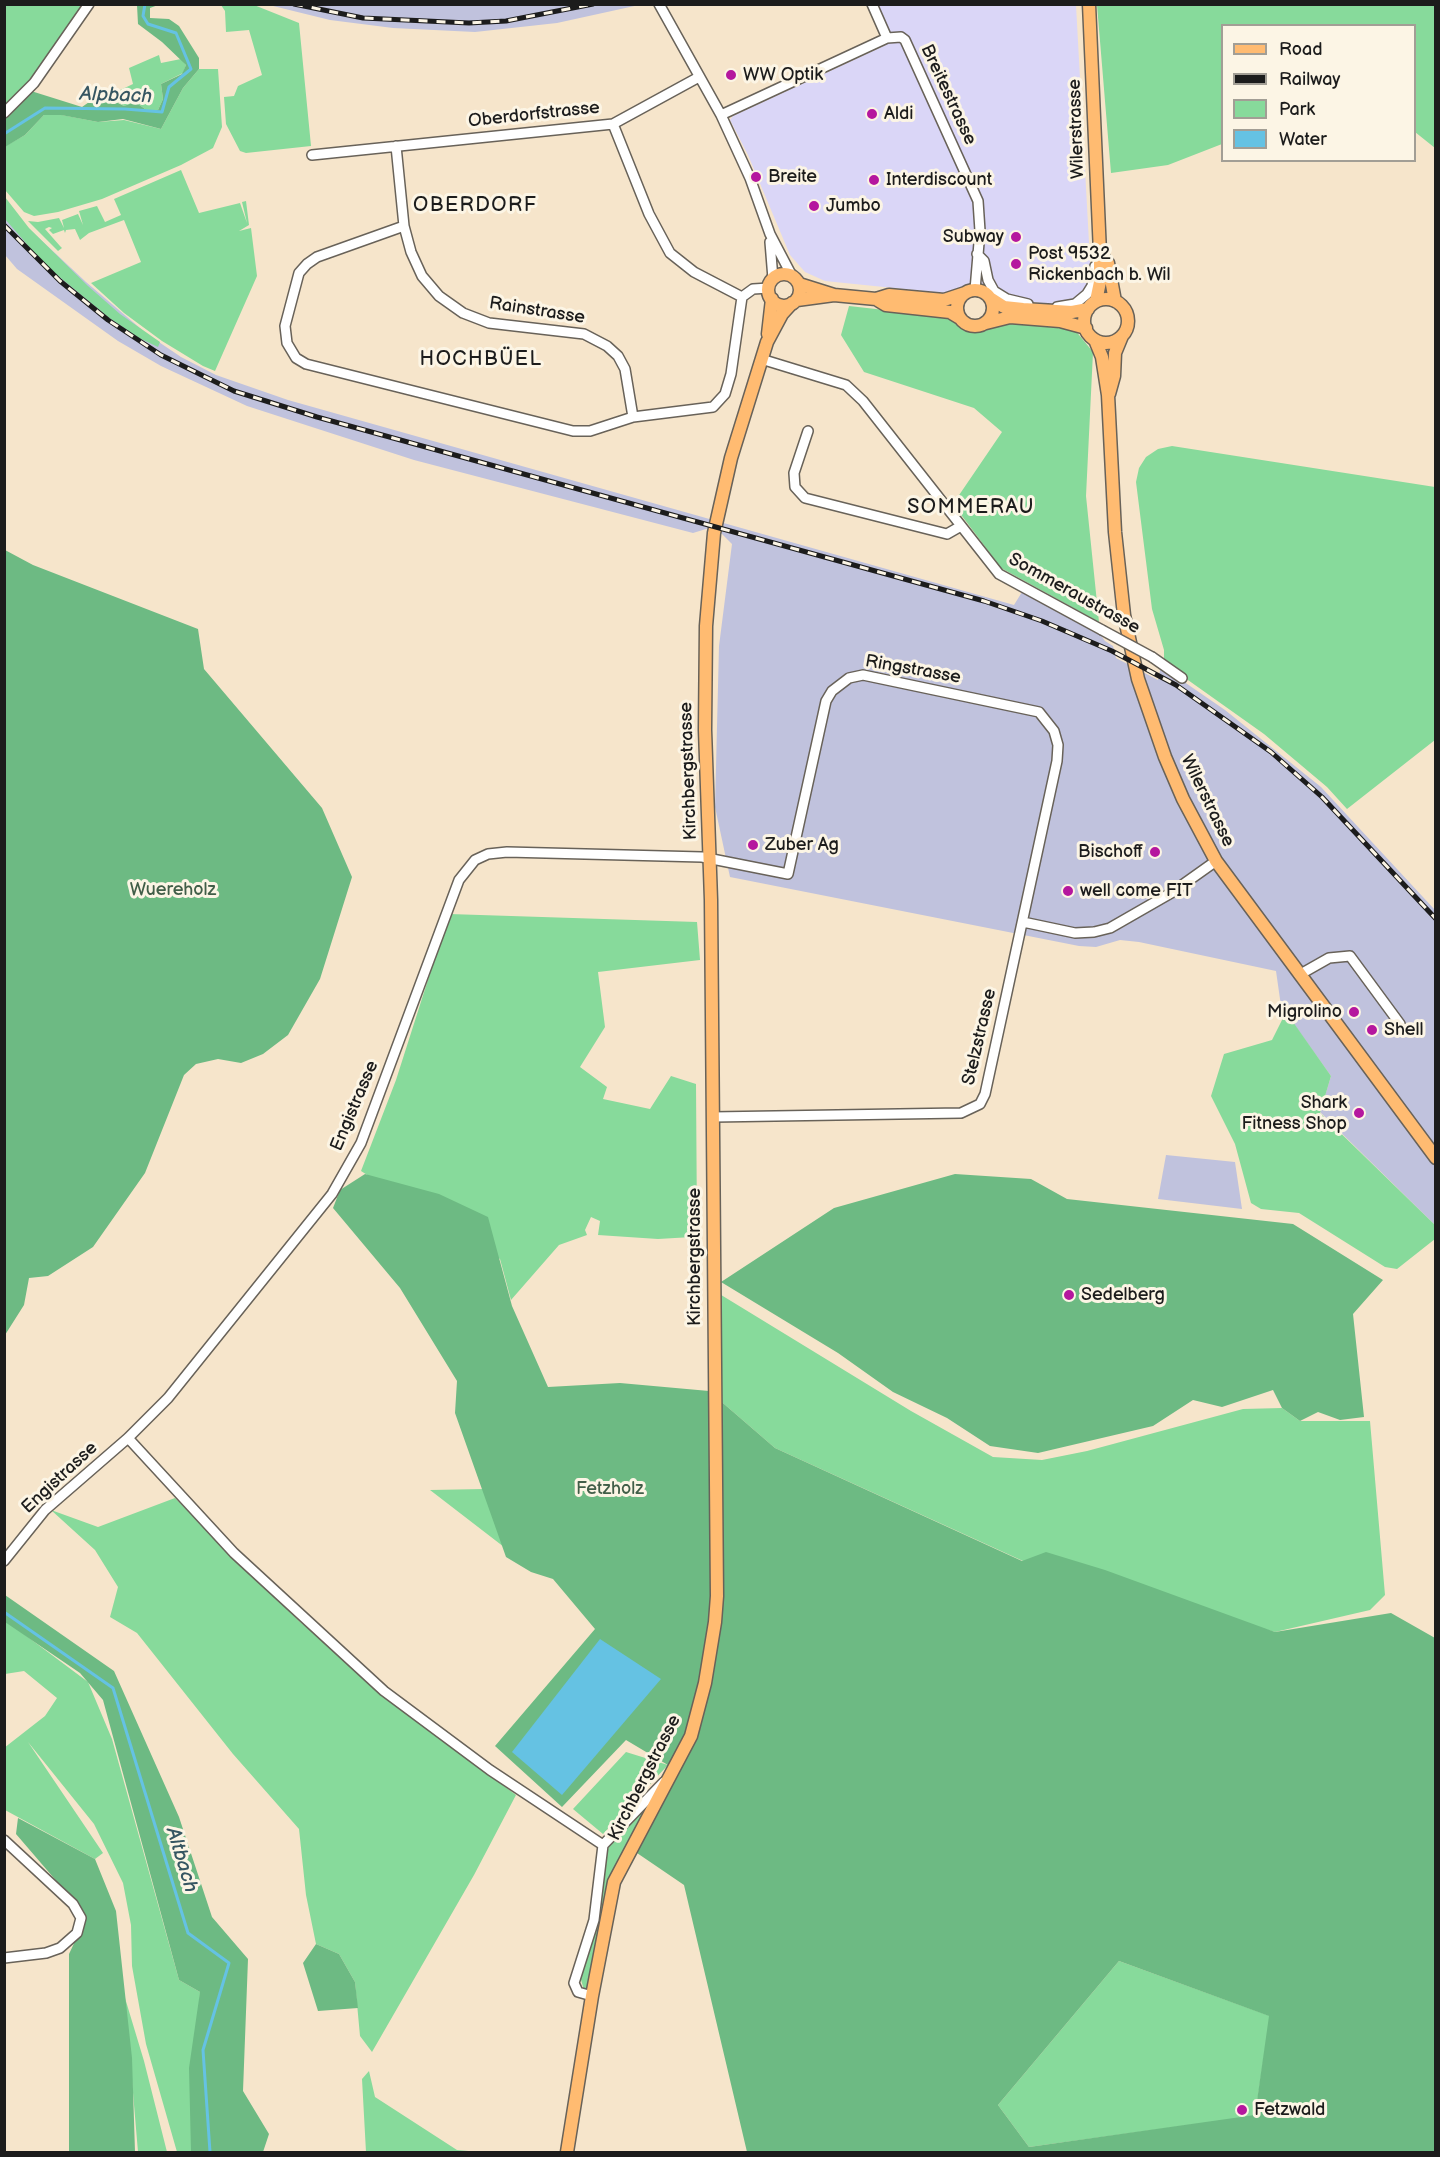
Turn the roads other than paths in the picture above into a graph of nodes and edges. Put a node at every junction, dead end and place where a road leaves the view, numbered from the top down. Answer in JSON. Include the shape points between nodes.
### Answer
{"nodes":[{"id":1,"x":89,"y":4,"type":"edge"},
{"id":2,"x":659,"y":4,"type":"edge"},
{"id":3,"x":872,"y":4,"type":"edge"},
{"id":4,"x":1089,"y":4,"type":"edge"},
{"id":5,"x":887,"y":38,"type":"junction"},
{"id":6,"x":699,"y":77,"type":"junction"},
{"id":7,"x":4,"y":113,"type":"edge"},
{"id":8,"x":721,"y":115,"type":"junction"},
{"id":9,"x":613,"y":124,"type":"junction"},
{"id":10,"x":396,"y":146,"type":"junction"},
{"id":11,"x":312,"y":155,"type":"dead end"},
{"id":12,"x":404,"y":226,"type":"junction"},
{"id":13,"x":770,"y":234,"type":"junction"},
{"id":14,"x":1101,"y":253,"type":"junction"},
{"id":15,"x":977,"y":254,"type":"junction"},
{"id":16,"x":795,"y":280,"type":"junction"},
{"id":17,"x":771,"y":289,"type":"junction"},
{"id":18,"x":970,"y":292,"type":"junction"},
{"id":19,"x":834,"y":295,"type":"junction"},
{"id":20,"x":742,"y":297,"type":"junction"},
{"id":21,"x":990,"y":298,"type":"junction"},
{"id":22,"x":876,"y":299,"type":"junction"},
{"id":23,"x":1115,"y":301,"type":"junction"},
{"id":24,"x":794,"y":302,"type":"junction"},
{"id":25,"x":1092,"y":305,"type":"junction"},
{"id":26,"x":960,"y":318,"type":"junction"},
{"id":27,"x":985,"y":323,"type":"junction"},
{"id":28,"x":1086,"y":328,"type":"junction"},
{"id":29,"x":1123,"y":335,"type":"junction"},
{"id":30,"x":1095,"y":340,"type":"junction"},
{"id":31,"x":767,"y":342,"type":"junction"},
{"id":32,"x":761,"y":359,"type":"junction"},
{"id":33,"x":1108,"y":395,"type":"junction"},
{"id":34,"x":633,"y":417,"type":"junction"},
{"id":35,"x":808,"y":431,"type":"dead end"},
{"id":36,"x":961,"y":526,"type":"junction"},
{"id":37,"x":1182,"y":678,"type":"dead end"},
{"id":38,"x":710,"y":858,"type":"junction"},
{"id":39,"x":1216,"y":861,"type":"junction"},
{"id":40,"x":1023,"y":922,"type":"junction"},
{"id":41,"x":1299,"y":975,"type":"junction"},
{"id":42,"x":1400,"y":1024,"type":"dead end"},
{"id":43,"x":712,"y":1117,"type":"junction"},
{"id":44,"x":1436,"y":1158,"type":"edge"},
{"id":45,"x":128,"y":1438,"type":"junction"},
{"id":46,"x":4,"y":1561,"type":"edge"},
{"id":47,"x":671,"y":1775,"type":"junction"},
{"id":48,"x":4,"y":1840,"type":"edge"},
{"id":49,"x":603,"y":1845,"type":"junction"},
{"id":50,"x":4,"y":1958,"type":"edge"},
{"id":51,"x":592,"y":1996,"type":"junction"},
{"id":52,"x":567,"y":2152,"type":"edge"}],
"edges":[{"from":1,"to":7,"type":"street","via":[[34,83]]},
{"from":2,"to":6,"type":"street"},
{"from":3,"to":5,"type":"street"},
{"from":4,"to":14,"type":"main road","name":"Wilerstrasse"},
{"from":5,"to":8,"type":"street"},
{"from":5,"to":15,"type":"street","name":"Breitestrasse","via":[[905,40],[973,186],[980,217]]},
{"from":6,"to":8,"type":"street"},
{"from":6,"to":9,"type":"street","name":"Oberdorfstrasse"},
{"from":8,"to":13,"type":"street"},
{"from":9,"to":10,"type":"street","name":"Oberdorfstrasse"},
{"from":9,"to":20,"type":"street","via":[[649,214],[670,253],[694,272]]},
{"from":10,"to":11,"type":"street","name":"Oberdorfstrasse"},
{"from":10,"to":12,"type":"street","name":"Rainstrasse"},
{"from":12,"to":34,"type":"street","name":"Rainstrasse","via":[[422,276],[439,296],[463,313],[489,323],[584,334],[607,346],[625,369]]},
{"from":12,"to":34,"type":"street","via":[[317,257],[299,273],[285,326],[287,343],[296,358],[306,364],[573,431],[590,431]]},
{"from":13,"to":16,"type":"street"},
{"from":13,"to":17,"type":"street"},
{"from":14,"to":15,"type":"street","name":"Breitestrasse","via":[[1087,294],[1075,304],[1055,307],[1007,299],[994,291],[984,261]]},
{"from":14,"to":23,"type":"main road","name":"Wilerstrasse","via":[[1108,263]]},
{"from":14,"to":25,"type":"main road","name":"Wilerstrasse","via":[[1100,282]]},
{"from":15,"to":18,"type":"street","name":"Breitestrasse"},
{"from":16,"to":17,"type":"main road","via":[[782,274]]},
{"from":16,"to":19,"type":"main road"},
{"from":16,"to":24,"type":"main road","via":[[800,292]]},
{"from":17,"to":20,"type":"street","via":[[753,289]]},
{"from":17,"to":24,"type":"main road","via":[[783,306]]},
{"from":17,"to":31,"type":"main road","name":"Kirchbergstrasse"},
{"from":18,"to":21,"type":"main road"},
{"from":18,"to":22,"type":"main road","via":[[944,300],[889,295]]},
{"from":18,"to":26,"type":"main road","via":[[958,303]]},
{"from":19,"to":22,"type":"main road"},
{"from":19,"to":24,"type":"main road"},
{"from":20,"to":34,"type":"street","via":[[733,366],[720,402],[705,410]]},
{"from":21,"to":25,"type":"main road","via":[[1004,307],[1057,312]]},
{"from":21,"to":27,"type":"main road","via":[[993,310]]},
{"from":22,"to":26,"type":"main road","via":[[886,305],[950,312]]},
{"from":23,"to":25,"type":"main road"},
{"from":23,"to":29,"type":"main road","via":[[1128,316]]},
{"from":24,"to":31,"type":"main road","name":"Kirchbergstrasse","via":[[782,314]]},
{"from":25,"to":28,"type":"main road","via":[[1084,321]]},
{"from":26,"to":27,"type":"main road","via":[[970,326]]},
{"from":27,"to":28,"type":"main road","via":[[1010,317],[1060,321]]},
{"from":28,"to":30,"type":"main road"},
{"from":29,"to":30,"type":"main road","via":[[1110,342]]},
{"from":29,"to":33,"type":"main road","name":"Wilerstrasse","via":[[1114,353],[1114,376]]},
{"from":30,"to":33,"type":"main road","name":"Wilerstrasse"},
{"from":31,"to":32,"type":"main road","name":"Kirchbergstrasse"},
{"from":32,"to":36,"type":"street","name":"Sommeraustrasse","via":[[846,385],[863,401]]},
{"from":32,"to":38,"type":"main road","name":"Kirchbergstrasse","via":[[723,487],[714,533],[705,661]]},
{"from":33,"to":39,"type":"main road","name":"Wilerstrasse","via":[[1119,574],[1138,679],[1183,799]]},
{"from":35,"to":36,"type":"street","via":[[794,473],[795,487],[805,498],[947,534]]},
{"from":36,"to":37,"type":"street","name":"Sommeraustrasse","bridge":true,"via":[[999,574],[1152,657]]},
{"from":38,"to":40,"type":"street","name":"Ringstrasse","via":[[788,874],[826,701],[849,678],[863,675],[1012,705],[1039,712],[1054,731],[1058,745]]},
{"from":38,"to":43,"type":"main road","name":"Kirchbergstrasse"},
{"from":38,"to":45,"type":"street","name":"Engistrasse","via":[[507,852],[475,860],[464,871],[361,1143],[332,1194],[168,1398]]},
{"from":39,"to":40,"type":"street","via":[[1110,928],[1075,933]]},
{"from":39,"to":41,"type":"main road","name":"Wilerstrasse"},
{"from":40,"to":43,"type":"street","name":"Stelzstrasse","via":[[985,1094],[972,1110]]},
{"from":41,"to":42,"type":"street","via":[[1329,958],[1350,956]]},
{"from":41,"to":44,"type":"main road","name":"Wilerstrasse"},
{"from":43,"to":47,"type":"main road","name":"Kirchbergstrasse","via":[[717,1596],[699,1710]]},
{"from":45,"to":46,"type":"street","name":"Engistrasse","via":[[45,1510]]},
{"from":45,"to":49,"type":"street","via":[[234,1553],[384,1691],[490,1770]]},
{"from":47,"to":49,"type":"street"},
{"from":47,"to":51,"type":"main road","name":"Kirchbergstrasse","via":[[616,1876]]},
{"from":48,"to":50,"type":"street","via":[[73,1904],[80,1913],[81,1924],[71,1941],[60,1948]]},
{"from":49,"to":51,"type":"street","via":[[594,1920],[574,1983],[578,1992]]},
{"from":51,"to":52,"type":"main road","name":"Kirchbergstrasse"}]}
